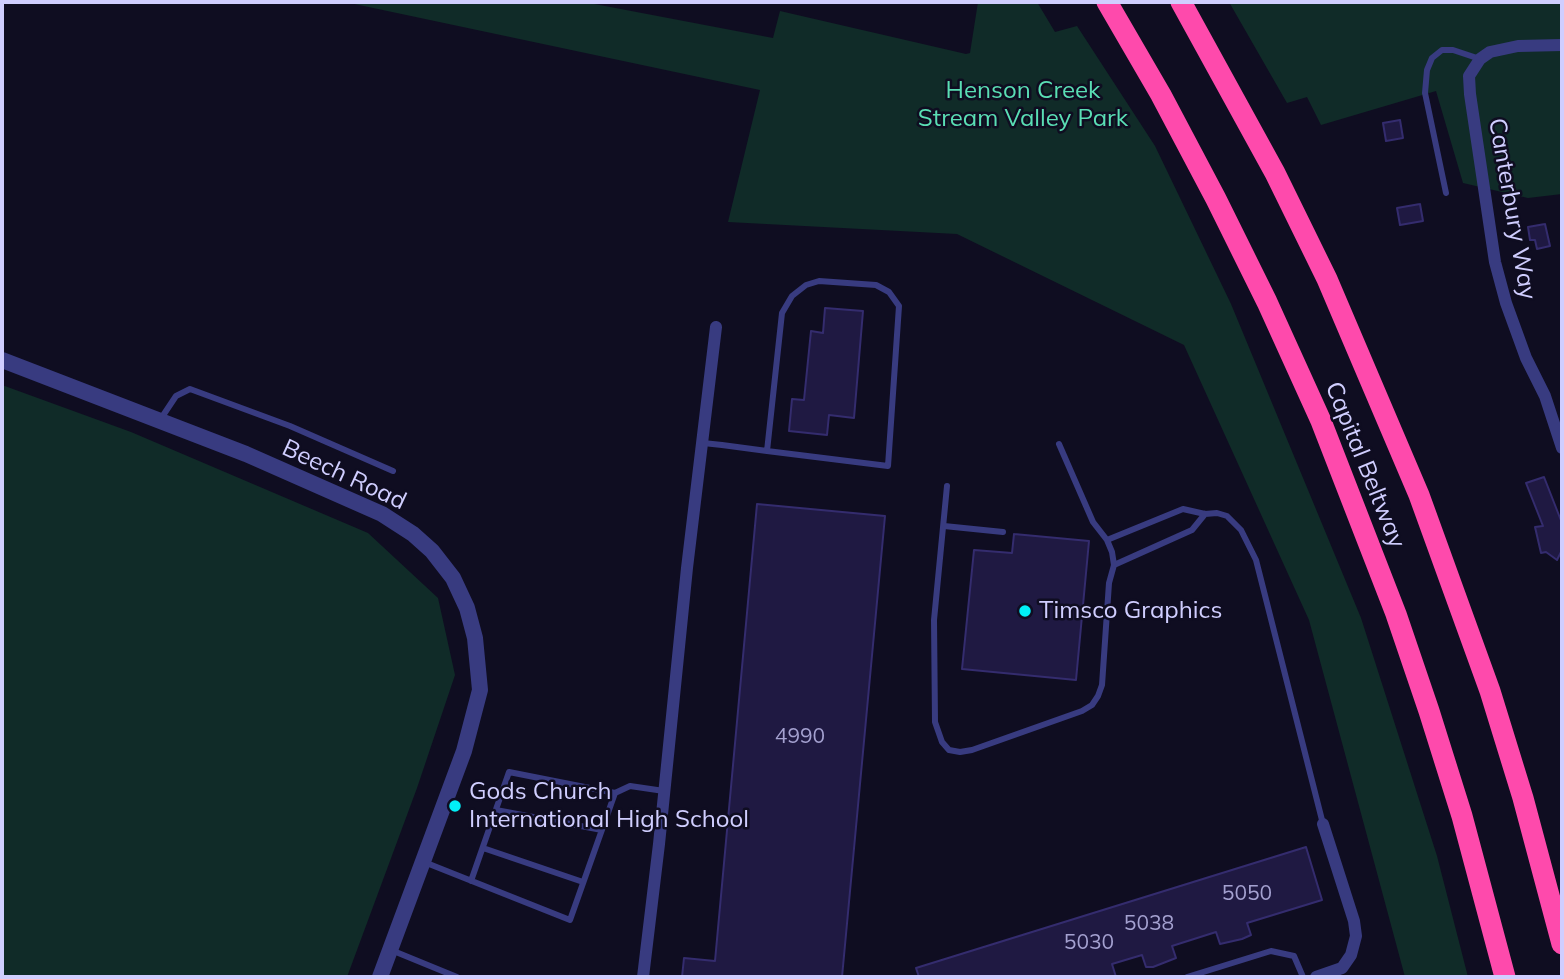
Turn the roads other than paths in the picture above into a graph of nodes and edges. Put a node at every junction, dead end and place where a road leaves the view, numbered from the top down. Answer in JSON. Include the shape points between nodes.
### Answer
{"nodes":[{"id":1,"x":1107,"y":2,"type":"edge"},
{"id":2,"x":1181,"y":2,"type":"edge"},
{"id":3,"x":1562,"y":45,"type":"edge"},
{"id":4,"x":1480,"y":59,"type":"junction"},
{"id":5,"x":1446,"y":193,"type":"dead end"},
{"id":6,"x":716,"y":327,"type":"dead end"},
{"id":7,"x":2,"y":360,"type":"edge"},
{"id":8,"x":159,"y":422,"type":"junction"},
{"id":9,"x":701,"y":443,"type":"junction"},
{"id":10,"x":1059,"y":444,"type":"dead end"},
{"id":11,"x":1562,"y":448,"type":"edge"},
{"id":12,"x":768,"y":451,"type":"junction"},
{"id":13,"x":393,"y":471,"type":"dead end"},
{"id":14,"x":947,"y":486,"type":"dead end"},
{"id":15,"x":1205,"y":514,"type":"junction"},
{"id":16,"x":944,"y":526,"type":"junction"},
{"id":17,"x":1003,"y":532,"type":"dead end"},
{"id":18,"x":1107,"y":540,"type":"junction"},
{"id":19,"x":1114,"y":565,"type":"junction"},
{"id":20,"x":665,"y":791,"type":"junction"},
{"id":21,"x":615,"y":793,"type":"junction"},
{"id":22,"x":496,"y":810,"type":"junction"},
{"id":23,"x":1324,"y":824,"type":"joint"},
{"id":24,"x":602,"y":830,"type":"junction"},
{"id":25,"x":483,"y":848,"type":"junction"},
{"id":26,"x":422,"y":861,"type":"junction"},
{"id":27,"x":471,"y":881,"type":"junction"},
{"id":28,"x":583,"y":882,"type":"junction"},
{"id":29,"x":1562,"y":943,"type":"edge"},
{"id":30,"x":390,"y":950,"type":"junction"},
{"id":31,"x":1344,"y":972,"type":"edge"},
{"id":32,"x":380,"y":977,"type":"edge"},
{"id":33,"x":457,"y":977,"type":"edge"},
{"id":34,"x":643,"y":977,"type":"edge"},
{"id":35,"x":1187,"y":977,"type":"edge"},
{"id":36,"x":1303,"y":977,"type":"edge"},
{"id":37,"x":1316,"y":977,"type":"edge"},
{"id":38,"x":1505,"y":977,"type":"edge"}],
"edges":[{"from":1,"to":38,"type":"highway","name":"Capital Beltway","via":[[1216,199],[1321,421],[1429,712]]},
{"from":2,"to":29,"type":"highway","name":"Capital Beltway","via":[[1321,267],[1419,495],[1490,691]]},
{"from":3,"to":4,"type":"street","via":[[1500,49]]},
{"from":4,"to":5,"type":"lane","via":[[1442,50],[1427,70],[1425,93]]},
{"from":4,"to":11,"type":"street","name":"Canterbury Way","via":[[1469,76],[1470,94],[1495,262],[1506,303]]},
{"from":6,"to":9,"type":"street"},
{"from":7,"to":8,"type":"street","name":"Beech Road"},
{"from":8,"to":13,"type":"lane","via":[[176,396],[190,389]]},
{"from":8,"to":26,"type":"street","name":"Beech Road","via":[[382,513],[432,551],[453,579],[475,638],[480,690],[464,751]]},
{"from":9,"to":12,"type":"lane"},
{"from":9,"to":20,"type":"street"},
{"from":10,"to":18,"type":"lane","via":[[1093,522]]},
{"from":12,"to":12,"type":"lane","via":[[888,466],[898,306],[889,292],[876,285],[819,281],[792,296],[782,313]]},
{"from":14,"to":16,"type":"lane"},
{"from":15,"to":18,"type":"lane","via":[[1183,509]]},
{"from":15,"to":19,"type":"lane","via":[[1192,530]]},
{"from":15,"to":23,"type":"lane","via":[[1227,516],[1241,530],[1256,559]]},
{"from":16,"to":17,"type":"lane"},
{"from":16,"to":19,"type":"lane","via":[[934,621],[935,722],[949,750],[972,750],[1092,705],[1101,685]]},
{"from":18,"to":19,"type":"lane"},
{"from":20,"to":21,"type":"lane","via":[[630,786]]},
{"from":20,"to":34,"type":"street"},
{"from":21,"to":22,"type":"lane","via":[[509,772]]},
{"from":21,"to":24,"type":"lane"},
{"from":22,"to":24,"type":"lane"},
{"from":22,"to":25,"type":"lane"},
{"from":23,"to":31,"type":"street","via":[[1354,920],[1356,936]]},
{"from":24,"to":28,"type":"lane"},
{"from":25,"to":27,"type":"lane"},
{"from":25,"to":28,"type":"lane"},
{"from":26,"to":27,"type":"lane"},
{"from":26,"to":30,"type":"street","name":"Beech Road"},
{"from":27,"to":28,"type":"lane","via":[[570,920]]},
{"from":30,"to":32,"type":"street","name":"Beech Road"},
{"from":30,"to":33,"type":"lane"},
{"from":31,"to":37,"type":"street"},
{"from":35,"to":36,"type":"lane","via":[[1271,951],[1294,957]]}]}
